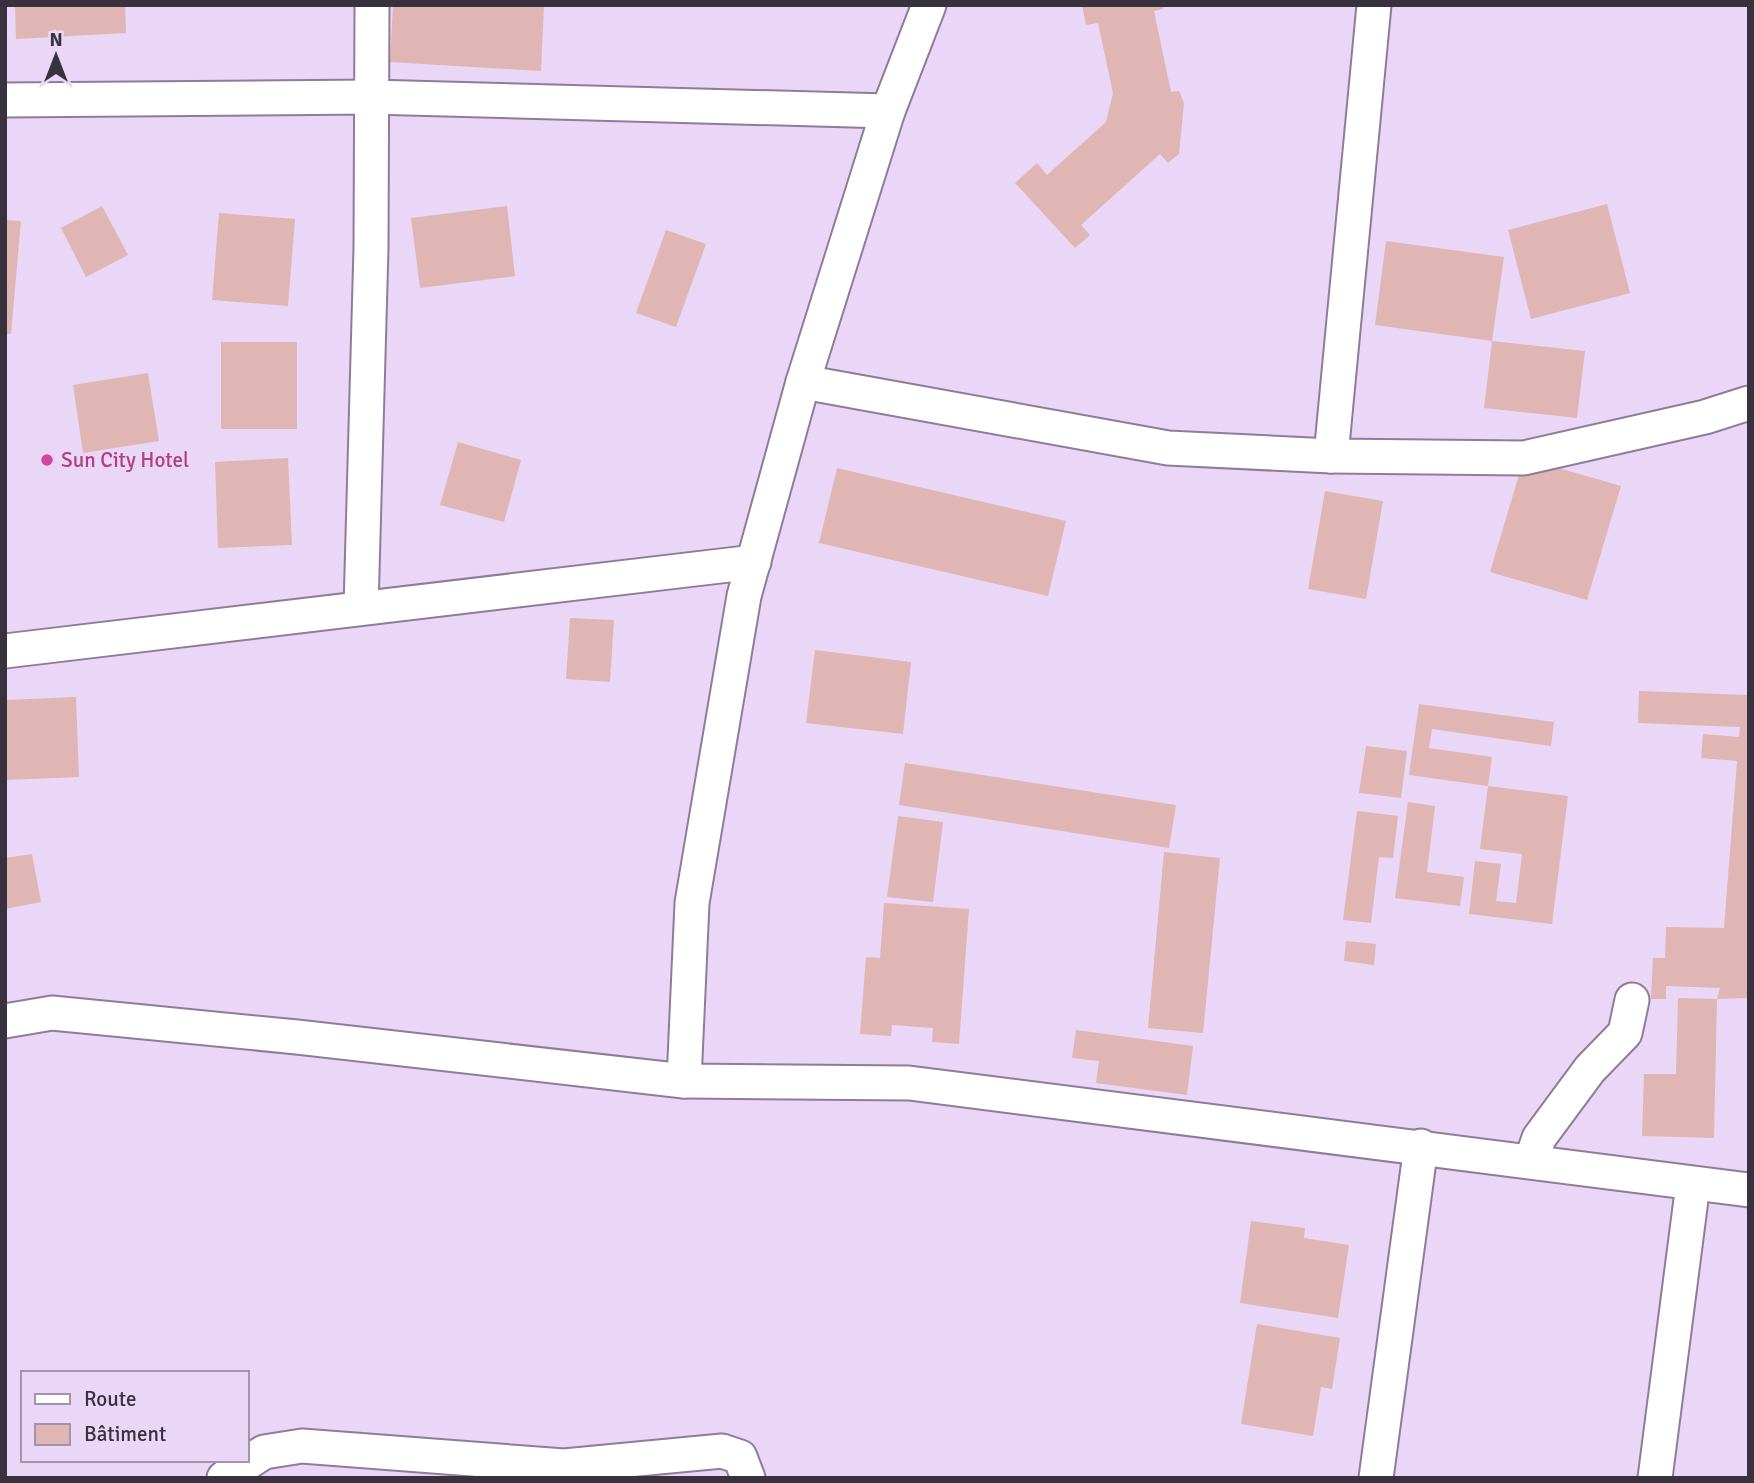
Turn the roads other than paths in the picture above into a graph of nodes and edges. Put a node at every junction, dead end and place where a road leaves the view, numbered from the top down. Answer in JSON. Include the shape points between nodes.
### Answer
{"nodes":[{"id":1,"x":372,"y":5,"type":"edge"},
{"id":2,"x":929,"y":5,"type":"edge"},
{"id":3,"x":1374,"y":5,"type":"edge"},
{"id":4,"x":371,"y":97,"type":"junction"},
{"id":5,"x":5,"y":100,"type":"edge"},
{"id":6,"x":888,"y":111,"type":"junction"},
{"id":7,"x":803,"y":382,"type":"junction"},
{"id":8,"x":1749,"y":403,"type":"edge"},
{"id":9,"x":1331,"y":456,"type":"junction"},
{"id":10,"x":754,"y":562,"type":"junction"},
{"id":11,"x":361,"y":608,"type":"junction"},
{"id":12,"x":5,"y":651,"type":"edge"},
{"id":13,"x":1632,"y":1000,"type":"dead end"},
{"id":14,"x":5,"y":1021,"type":"edge"},
{"id":15,"x":684,"y":1081,"type":"junction"},
{"id":16,"x":1421,"y":1146,"type":"junction"},
{"id":17,"x":1531,"y":1161,"type":"junction"},
{"id":18,"x":1693,"y":1184,"type":"junction"},
{"id":19,"x":1749,"y":1190,"type":"edge"},
{"id":20,"x":224,"y":1478,"type":"edge"},
{"id":21,"x":748,"y":1478,"type":"edge"},
{"id":22,"x":1376,"y":1478,"type":"edge"},
{"id":23,"x":1655,"y":1478,"type":"edge"}],
"edges":[{"from":1,"to":4,"type":"street"},
{"from":2,"to":6,"type":"street"},
{"from":3,"to":9,"type":"street"},
{"from":4,"to":5,"type":"street"},
{"from":4,"to":6,"type":"street"},
{"from":4,"to":11,"type":"street"},
{"from":6,"to":7,"type":"street"},
{"from":7,"to":9,"type":"street","via":[[1168,448]]},
{"from":7,"to":10,"type":"street"},
{"from":8,"to":9,"type":"street","via":[[1524,458]]},
{"from":10,"to":11,"type":"street"},
{"from":10,"to":15,"type":"street","via":[[744,596],[692,903]]},
{"from":11,"to":12,"type":"street"},
{"from":13,"to":17,"type":"street","via":[[1625,1033],[1590,1069],[1539,1138]]},
{"from":14,"to":15,"type":"street","via":[[52,1013]]},
{"from":15,"to":16,"type":"street","via":[[909,1083]]},
{"from":16,"to":17,"type":"street"},
{"from":16,"to":22,"type":"street"},
{"from":17,"to":18,"type":"street"},
{"from":18,"to":19,"type":"street"},
{"from":18,"to":23,"type":"street"},
{"from":20,"to":21,"type":"street","via":[[264,1452],[302,1446],[564,1466],[722,1451],[740,1457]]}]}
